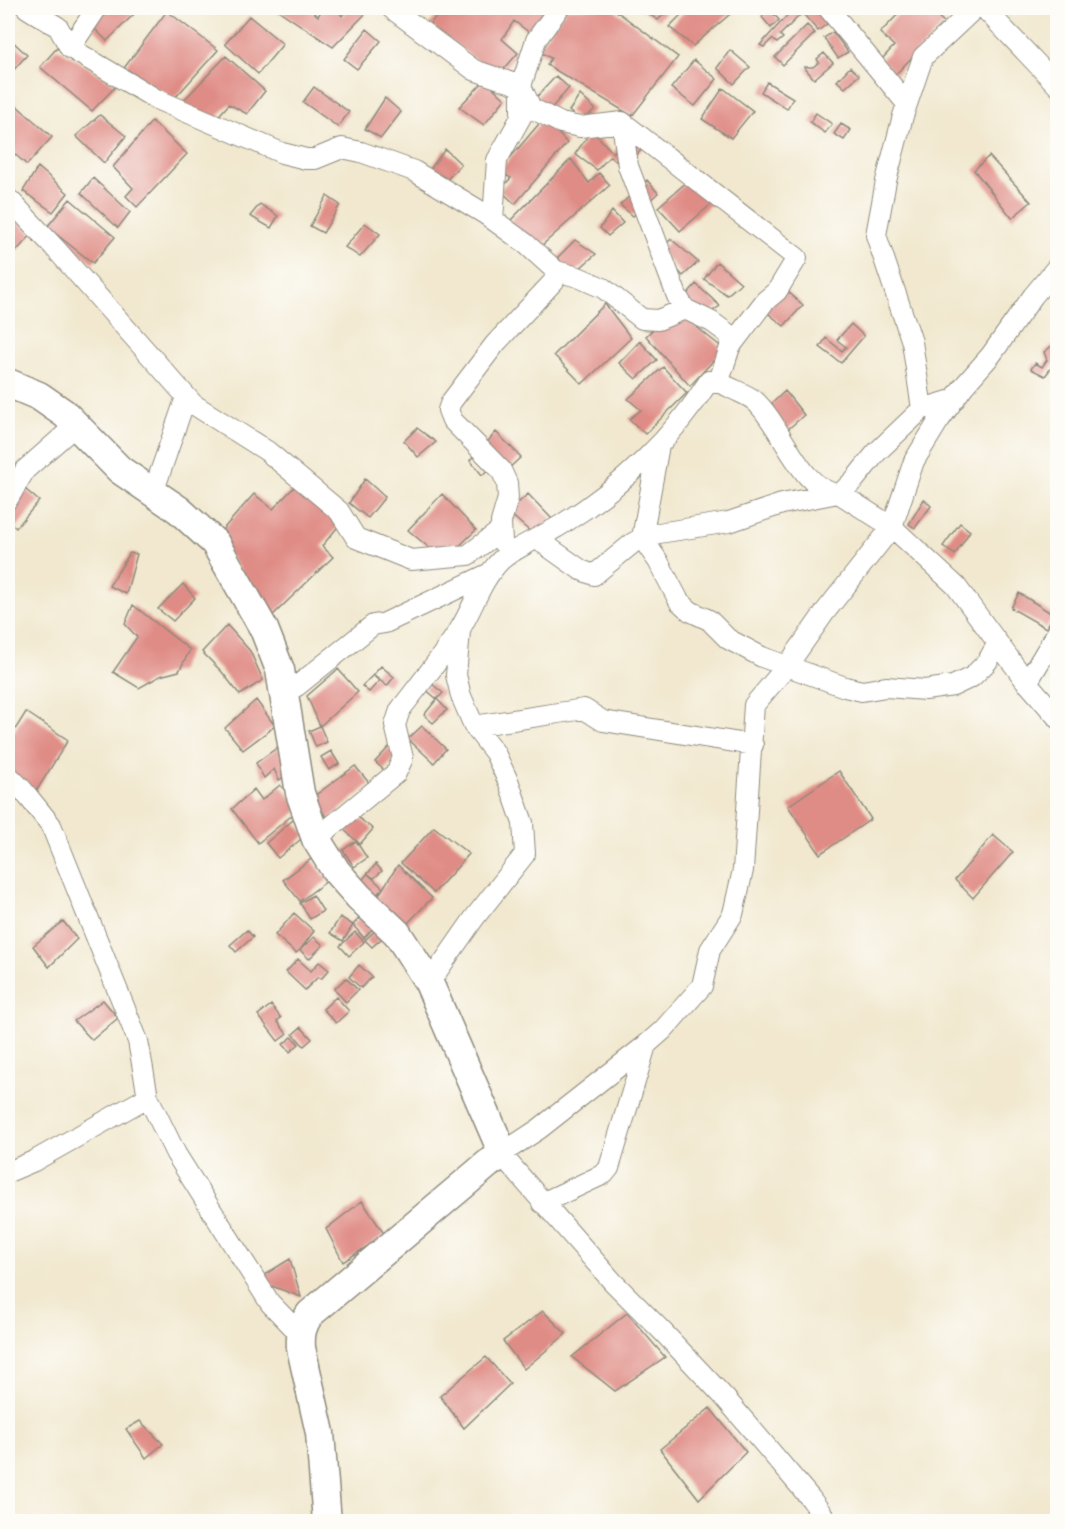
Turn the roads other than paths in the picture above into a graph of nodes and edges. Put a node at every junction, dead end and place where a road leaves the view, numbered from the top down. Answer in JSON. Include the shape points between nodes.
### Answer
{"nodes":[{"id":1,"x":27,"y":8,"type":"edge"},
{"id":2,"x":97,"y":8,"type":"edge"},
{"id":3,"x":391,"y":8,"type":"edge"},
{"id":4,"x":559,"y":8,"type":"edge"},
{"id":5,"x":828,"y":8,"type":"edge"},
{"id":6,"x":975,"y":8,"type":"edge"},
{"id":7,"x":984,"y":8,"type":"edge"},
{"id":8,"x":70,"y":48,"type":"junction"},
{"id":9,"x":520,"y":86,"type":"junction"},
{"id":10,"x":1058,"y":86,"type":"edge"},
{"id":11,"x":907,"y":104,"type":"junction"},
{"id":12,"x":622,"y":122,"type":"junction"},
{"id":13,"x":8,"y":200,"type":"edge"},
{"id":14,"x":493,"y":220,"type":"junction"},
{"id":15,"x":1058,"y":266,"type":"edge"},
{"id":16,"x":555,"y":271,"type":"junction"},
{"id":17,"x":685,"y":309,"type":"junction"},
{"id":18,"x":730,"y":347,"type":"junction"},
{"id":19,"x":719,"y":381,"type":"junction"},
{"id":20,"x":8,"y":383,"type":"edge"},
{"id":21,"x":186,"y":398,"type":"junction"},
{"id":22,"x":955,"y":399,"type":"junction"},
{"id":23,"x":922,"y":408,"type":"junction"},
{"id":24,"x":76,"y":425,"type":"junction"},
{"id":25,"x":659,"y":445,"type":"junction"},
{"id":26,"x":153,"y":493,"type":"junction"},
{"id":27,"x":836,"y":494,"type":"junction"},
{"id":28,"x":8,"y":499,"type":"edge"},
{"id":29,"x":892,"y":528,"type":"junction"},
{"id":30,"x":501,"y":530,"type":"junction"},
{"id":31,"x":642,"y":538,"type":"junction"},
{"id":32,"x":537,"y":539,"type":"junction"},
{"id":33,"x":503,"y":557,"type":"junction"},
{"id":34,"x":488,"y":574,"type":"junction"},
{"id":35,"x":460,"y":629,"type":"junction"},
{"id":36,"x":1058,"y":631,"type":"edge"},
{"id":37,"x":998,"y":643,"type":"junction"},
{"id":38,"x":787,"y":666,"type":"junction"},
{"id":39,"x":1027,"y":683,"type":"junction"},
{"id":40,"x":284,"y":693,"type":"junction"},
{"id":41,"x":1058,"y":718,"type":"edge"},
{"id":42,"x":474,"y":726,"type":"junction"},
{"id":43,"x":753,"y":745,"type":"junction"},
{"id":44,"x":8,"y":775,"type":"edge"},
{"id":45,"x":316,"y":839,"type":"junction"},
{"id":46,"x":429,"y":983,"type":"junction"},
{"id":47,"x":646,"y":1045,"type":"junction"},
{"id":48,"x":148,"y":1097,"type":"junction"},
{"id":49,"x":501,"y":1154,"type":"junction"},
{"id":50,"x":8,"y":1172,"type":"edge"},
{"id":51,"x":543,"y":1203,"type":"junction"},
{"id":52,"x":300,"y":1334,"type":"junction"},
{"id":53,"x":327,"y":1521,"type":"edge"},
{"id":54,"x":828,"y":1521,"type":"edge"}],
"edges":[{"from":1,"to":8,"type":"street","via":[[58,27]]},
{"from":2,"to":8,"type":"street"},
{"from":3,"to":9,"type":"street","via":[[474,70]]},
{"from":4,"to":9,"type":"street","via":[[536,40]]},
{"from":5,"to":11,"type":"street"},
{"from":6,"to":11,"type":"street","via":[[923,57]]},
{"from":7,"to":10,"type":"street"},
{"from":8,"to":14,"type":"street","via":[[156,99],[282,153],[315,159],[342,148],[361,152],[414,171]]},
{"from":9,"to":12,"type":"street","via":[[531,108],[561,123],[580,127]]},
{"from":9,"to":14,"type":"street","via":[[521,117],[497,160]]},
{"from":11,"to":23,"type":"street","via":[[876,236],[912,342]]},
{"from":12,"to":17,"type":"street","via":[[628,166]]},
{"from":12,"to":18,"type":"street","via":[[797,258],[777,291]]},
{"from":13,"to":21,"type":"street"},
{"from":14,"to":16,"type":"street"},
{"from":15,"to":22,"type":"street"},
{"from":16,"to":17,"type":"street","via":[[603,288],[642,319],[658,321]]},
{"from":16,"to":30,"type":"street","via":[[554,281],[495,344],[448,410],[452,420],[501,470],[507,483]]},
{"from":17,"to":18,"type":"street","via":[[732,336]]},
{"from":18,"to":19,"type":"street"},
{"from":19,"to":25,"type":"street","via":[[709,381]]},
{"from":19,"to":27,"type":"street","via":[[754,400],[811,479],[821,489]]},
{"from":20,"to":24,"type":"street","via":[[39,396]]},
{"from":21,"to":26,"type":"street"},
{"from":21,"to":30,"type":"street","via":[[267,451],[339,511],[356,538],[411,560],[468,555]]},
{"from":22,"to":23,"type":"street"},
{"from":22,"to":29,"type":"street","via":[[914,461]]},
{"from":23,"to":27,"type":"street"},
{"from":24,"to":26,"type":"street","via":[[120,470]]},
{"from":24,"to":28,"type":"street","via":[[25,470]]},
{"from":25,"to":31,"type":"street"},
{"from":25,"to":32,"type":"street","via":[[599,498]]},
{"from":26,"to":40,"type":"street","via":[[179,510],[214,543],[264,629],[280,670]]},
{"from":27,"to":29,"type":"street"},
{"from":27,"to":31,"type":"street","via":[[782,504],[729,522]]},
{"from":29,"to":37,"type":"street","via":[[956,586]]},
{"from":29,"to":38,"type":"street"},
{"from":30,"to":33,"type":"street"},
{"from":31,"to":32,"type":"street","via":[[594,575]]},
{"from":31,"to":38,"type":"street","via":[[679,601],[690,611],[709,620],[728,639]]},
{"from":32,"to":33,"type":"street"},
{"from":33,"to":34,"type":"street"},
{"from":34,"to":35,"type":"street"},
{"from":34,"to":40,"type":"street","via":[[385,623],[373,625]]},
{"from":35,"to":42,"type":"street","via":[[456,675]]},
{"from":35,"to":45,"type":"street","via":[[400,710],[395,725],[403,758],[396,773]]},
{"from":36,"to":39,"type":"street"},
{"from":37,"to":38,"type":"street","via":[[972,677],[953,686],[925,690],[886,687],[862,691]]},
{"from":37,"to":39,"type":"street"},
{"from":38,"to":43,"type":"street","via":[[754,705]]},
{"from":39,"to":41,"type":"street"},
{"from":40,"to":45,"type":"street","via":[[300,793]]},
{"from":42,"to":43,"type":"street","via":[[584,709],[603,721]]},
{"from":42,"to":46,"type":"street","via":[[495,753],[509,783],[523,823],[525,854]]},
{"from":43,"to":47,"type":"street","via":[[743,870],[733,914],[710,950],[702,986]]},
{"from":44,"to":48,"type":"street","via":[[51,825],[138,1041]]},
{"from":45,"to":46,"type":"street","via":[[358,897],[397,933]]},
{"from":46,"to":49,"type":"street"},
{"from":47,"to":49,"type":"street","via":[[548,1123]]},
{"from":47,"to":51,"type":"street","via":[[609,1168]]},
{"from":48,"to":50,"type":"street"},
{"from":48,"to":52,"type":"street","via":[[176,1154],[270,1303]]},
{"from":49,"to":51,"type":"street"},
{"from":49,"to":52,"type":"street","via":[[310,1314]]},
{"from":51,"to":54,"type":"street","via":[[725,1398]]},
{"from":52,"to":53,"type":"street","via":[[320,1433]]}]}
